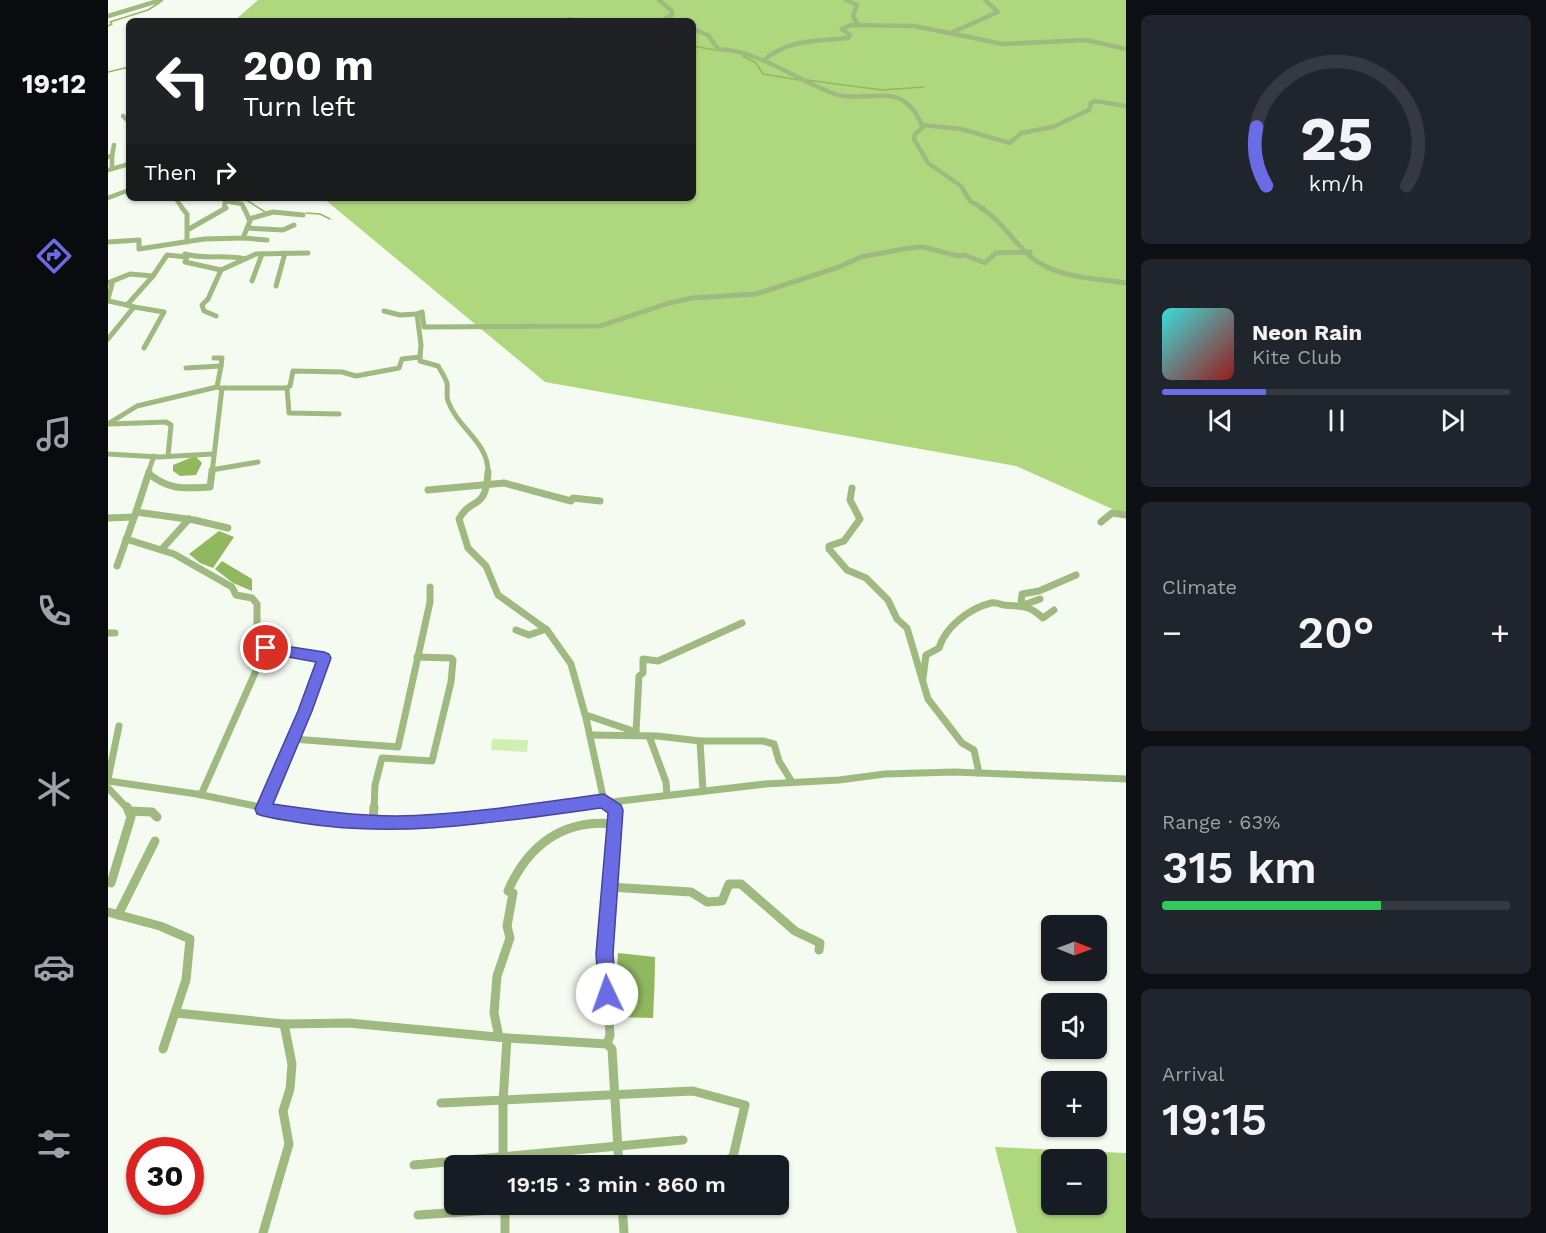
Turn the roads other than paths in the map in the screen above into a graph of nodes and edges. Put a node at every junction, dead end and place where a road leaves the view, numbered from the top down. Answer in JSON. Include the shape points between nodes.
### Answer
{"nodes":[{"id":1,"x":161,"y":0,"type":"edge"},
{"id":2,"x":659,"y":0,"type":"edge"},
{"id":3,"x":846,"y":0,"type":"edge"},
{"id":4,"x":985,"y":0,"type":"edge"},
{"id":5,"x":108,"y":16,"type":"edge"},
{"id":6,"x":667,"y":18,"type":"edge"},
{"id":7,"x":858,"y":25,"type":"junction"},
{"id":8,"x":696,"y":30,"type":"edge"},
{"id":9,"x":954,"y":34,"type":"junction"},
{"id":10,"x":1126,"y":49,"type":"edge"},
{"id":11,"x":765,"y":59,"type":"junction"},
{"id":12,"x":1126,"y":106,"type":"edge"},
{"id":13,"x":123,"y":116,"type":"dead end"},
{"id":14,"x":126,"y":119,"type":"edge"},
{"id":15,"x":922,"y":125,"type":"junction"},
{"id":16,"x":114,"y":145,"type":"dead end"},
{"id":17,"x":110,"y":157,"type":"edge"},
{"id":18,"x":126,"y":165,"type":"edge"},
{"id":19,"x":110,"y":169,"type":"edge"},
{"id":20,"x":126,"y":191,"type":"edge"},
{"id":21,"x":108,"y":198,"type":"edge"},
{"id":22,"x":177,"y":201,"type":"edge"},
{"id":23,"x":239,"y":201,"type":"edge"},
{"id":24,"x":242,"y":204,"type":"junction"},
{"id":25,"x":303,"y":215,"type":"dead end"},
{"id":26,"x":249,"y":219,"type":"junction"},
{"id":27,"x":294,"y":225,"type":"dead end"},
{"id":28,"x":247,"y":228,"type":"junction"},
{"id":29,"x":189,"y":229,"type":"junction"},
{"id":30,"x":243,"y":238,"type":"junction"},
{"id":31,"x":267,"y":240,"type":"dead end"},
{"id":32,"x":108,"y":242,"type":"edge"},
{"id":33,"x":188,"y":242,"type":"junction"},
{"id":34,"x":1030,"y":252,"type":"junction"},
{"id":35,"x":285,"y":253,"type":"junction"},
{"id":36,"x":308,"y":253,"type":"dead end"},
{"id":37,"x":262,"y":254,"type":"junction"},
{"id":38,"x":180,"y":255,"type":"junction"},
{"id":39,"x":245,"y":259,"type":"junction"},
{"id":40,"x":221,"y":270,"type":"junction"},
{"id":41,"x":153,"y":276,"type":"junction"},
{"id":42,"x":252,"y":281,"type":"dead end"},
{"id":43,"x":1126,"y":283,"type":"edge"},
{"id":44,"x":110,"y":284,"type":"edge"},
{"id":45,"x":276,"y":286,"type":"dead end"},
{"id":46,"x":108,"y":300,"type":"edge"},
{"id":47,"x":128,"y":305,"type":"junction"},
{"id":48,"x":134,"y":307,"type":"junction"},
{"id":49,"x":384,"y":311,"type":"dead end"},
{"id":50,"x":417,"y":314,"type":"junction"},
{"id":51,"x":216,"y":316,"type":"dead end"},
{"id":52,"x":108,"y":339,"type":"edge"},
{"id":53,"x":144,"y":348,"type":"dead end"},
{"id":54,"x":420,"y":357,"type":"junction"},
{"id":55,"x":214,"y":358,"type":"dead end"},
{"id":56,"x":221,"y":366,"type":"junction"},
{"id":57,"x":186,"y":368,"type":"dead end"},
{"id":58,"x":220,"y":388,"type":"junction"},
{"id":59,"x":287,"y":388,"type":"junction"},
{"id":60,"x":339,"y":414,"type":"dead end"},
{"id":61,"x":109,"y":423,"type":"edge"},
{"id":62,"x":108,"y":454,"type":"edge"},
{"id":63,"x":213,"y":454,"type":"junction"},
{"id":64,"x":154,"y":456,"type":"junction"},
{"id":65,"x":168,"y":456,"type":"junction"},
{"id":66,"x":258,"y":462,"type":"dead end"},
{"id":67,"x":211,"y":470,"type":"junction"},
{"id":68,"x":149,"y":474,"type":"junction"},
{"id":69,"x":488,"y":486,"type":"junction"},
{"id":70,"x":852,"y":488,"type":"dead end"},
{"id":71,"x":428,"y":490,"type":"dead end"},
{"id":72,"x":600,"y":501,"type":"dead end"},
{"id":73,"x":135,"y":514,"type":"junction"},
{"id":74,"x":1126,"y":515,"type":"edge"},
{"id":75,"x":108,"y":518,"type":"edge"},
{"id":76,"x":189,"y":519,"type":"junction"},
{"id":77,"x":1101,"y":522,"type":"dead end"},
{"id":78,"x":228,"y":528,"type":"dead end"},
{"id":79,"x":126,"y":539,"type":"junction"},
{"id":80,"x":162,"y":549,"type":"junction"},
{"id":81,"x":117,"y":566,"type":"dead end"},
{"id":82,"x":1076,"y":575,"type":"dead end"},
{"id":83,"x":430,"y":588,"type":"dead end"},
{"id":84,"x":1040,"y":599,"type":"dead end"},
{"id":85,"x":1023,"y":604,"type":"junction"},
{"id":86,"x":1054,"y":610,"type":"dead end"},
{"id":87,"x":742,"y":623,"type":"dead end"},
{"id":88,"x":546,"y":629,"type":"junction"},
{"id":89,"x":516,"y":630,"type":"dead end"},
{"id":90,"x":257,"y":633,"type":"dead end"},
{"id":91,"x":915,"y":651,"type":"junction"},
{"id":92,"x":926,"y":655,"type":"junction"},
{"id":93,"x":417,"y":657,"type":"junction"},
{"id":94,"x":923,"y":681,"type":"junction"},
{"id":95,"x":586,"y":715,"type":"junction"},
{"id":96,"x":119,"y":726,"type":"dead end"},
{"id":97,"x":637,"y":734,"type":"junction"},
{"id":98,"x":590,"y":735,"type":"junction"},
{"id":99,"x":649,"y":736,"type":"junction"},
{"id":100,"x":293,"y":739,"type":"junction"},
{"id":101,"x":700,"y":741,"type":"junction"},
{"id":102,"x":979,"y":773,"type":"junction"},
{"id":103,"x":1126,"y":779,"type":"edge"},
{"id":104,"x":108,"y":780,"type":"edge"},
{"id":105,"x":792,"y":782,"type":"junction"},
{"id":106,"x":108,"y":788,"type":"edge"},
{"id":107,"x":703,"y":791,"type":"junction"},
{"id":108,"x":201,"y":795,"type":"junction"},
{"id":109,"x":667,"y":795,"type":"junction"},
{"id":110,"x":604,"y":801,"type":"junction"},
{"id":111,"x":263,"y":809,"type":"junction"},
{"id":112,"x":130,"y":811,"type":"junction"},
{"id":113,"x":157,"y":817,"type":"dead end"},
{"id":114,"x":376,"y":823,"type":"junction"},
{"id":115,"x":615,"y":824,"type":"junction"},
{"id":116,"x":155,"y":841,"type":"dead end"},
{"id":117,"x":111,"y":883,"type":"dead end"},
{"id":118,"x":609,"y":887,"type":"junction"},
{"id":119,"x":108,"y":912,"type":"edge"},
{"id":120,"x":118,"y":915,"type":"junction"},
{"id":121,"x":819,"y":950,"type":"dead end"},
{"id":122,"x":176,"y":1013,"type":"junction"},
{"id":123,"x":284,"y":1024,"type":"junction"},
{"id":124,"x":503,"y":1037,"type":"junction"},
{"id":125,"x":607,"y":1044,"type":"junction"},
{"id":126,"x":163,"y":1049,"type":"dead end"},
{"id":127,"x":615,"y":1095,"type":"junction"},
{"id":128,"x":503,"y":1102,"type":"junction"},
{"id":129,"x":441,"y":1103,"type":"dead end"},
{"id":130,"x":684,"y":1140,"type":"dead end"},
{"id":131,"x":618,"y":1146,"type":"junction"},
{"id":132,"x":503,"y":1155,"type":"edge"},
{"id":133,"x":544,"y":1155,"type":"edge"},
{"id":134,"x":618,"y":1155,"type":"edge"},
{"id":135,"x":733,"y":1155,"type":"edge"},
{"id":136,"x":444,"y":1163,"type":"edge"},
{"id":137,"x":414,"y":1165,"type":"dead end"},
{"id":138,"x":444,"y":1213,"type":"edge"},
{"id":139,"x":418,"y":1215,"type":"dead end"},
{"id":140,"x":505,"y":1215,"type":"edge"},
{"id":141,"x":623,"y":1215,"type":"edge"},
{"id":142,"x":263,"y":1233,"type":"edge"},
{"id":143,"x":505,"y":1233,"type":"edge"},
{"id":144,"x":624,"y":1233,"type":"edge"}],
"edges":[{"from":1,"to":5,"type":"street"},
{"from":2,"to":6,"type":"street","via":[[672,11]]},
{"from":3,"to":7,"type":"street","via":[[856,5],[853,16]]},
{"from":4,"to":9,"type":"street","via":[[998,12]]},
{"from":7,"to":9,"type":"street","via":[[921,27]]},
{"from":7,"to":11,"type":"street","via":[[843,28],[850,35],[848,38],[799,41]]},
{"from":8,"to":11,"type":"street","via":[[708,35],[718,49]]},
{"from":9,"to":10,"type":"street","via":[[1014,44],[1097,40]]},
{"from":11,"to":15,"type":"street","via":[[837,95],[897,98],[915,110]]},
{"from":12,"to":15,"type":"street","via":[[1095,101],[1089,110],[1053,127],[1021,133],[1010,143],[991,141],[953,127]]},
{"from":13,"to":14,"type":"street"},
{"from":15,"to":34,"type":"street","via":[[914,139],[927,162],[961,186],[970,201],[992,214]]},
{"from":16,"to":17,"type":"street"},
{"from":17,"to":19,"type":"street"},
{"from":18,"to":19,"type":"street"},
{"from":20,"to":21,"type":"street"},
{"from":22,"to":29,"type":"street","via":[[187,214]]},
{"from":23,"to":24,"type":"street"},
{"from":24,"to":26,"type":"street"},
{"from":24,"to":29,"type":"street","via":[[225,201],[226,208]]},
{"from":25,"to":26,"type":"street","via":[[274,212]]},
{"from":26,"to":28,"type":"street"},
{"from":27,"to":28,"type":"street","via":[[283,230]]},
{"from":28,"to":30,"type":"street"},
{"from":29,"to":33,"type":"street"},
{"from":30,"to":31,"type":"street"},
{"from":30,"to":33,"type":"street"},
{"from":32,"to":33,"type":"street","via":[[139,240],[139,249]]},
{"from":34,"to":43,"type":"street","via":[[1054,271]]},
{"from":34,"to":50,"type":"street","via":[[996,253],[985,263],[923,247],[891,250],[756,294],[707,296],[669,303],[600,326],[424,327],[422,312]]},
{"from":35,"to":36,"type":"street"},
{"from":35,"to":37,"type":"street"},
{"from":35,"to":45,"type":"street"},
{"from":37,"to":39,"type":"street"},
{"from":37,"to":42,"type":"street"},
{"from":38,"to":39,"type":"street","via":[[234,255]]},
{"from":38,"to":40,"type":"street","via":[[186,257],[185,262]]},
{"from":38,"to":41,"type":"street","via":[[167,255]]},
{"from":39,"to":40,"type":"street"},
{"from":40,"to":51,"type":"street","via":[[202,305],[204,311]]},
{"from":41,"to":44,"type":"street","via":[[130,274]]},
{"from":41,"to":47,"type":"street"},
{"from":44,"to":46,"type":"street"},
{"from":46,"to":47,"type":"street"},
{"from":47,"to":48,"type":"street"},
{"from":48,"to":52,"type":"street"},
{"from":48,"to":53,"type":"street","via":[[164,312]]},
{"from":49,"to":50,"type":"street"},
{"from":50,"to":54,"type":"street"},
{"from":54,"to":59,"type":"street","via":[[402,359],[399,368],[356,376],[293,371]]},
{"from":54,"to":69,"type":"street","via":[[438,366],[447,383],[447,400],[452,410],[483,448],[488,463]]},
{"from":55,"to":56,"type":"street","via":[[222,358]]},
{"from":56,"to":57,"type":"street"},
{"from":56,"to":58,"type":"street"},
{"from":58,"to":59,"type":"street"},
{"from":58,"to":61,"type":"street","via":[[137,406]]},
{"from":58,"to":63,"type":"street"},
{"from":59,"to":60,"type":"street","via":[[289,414]]},
{"from":61,"to":65,"type":"street","via":[[166,422],[171,425]]},
{"from":62,"to":64,"type":"street"},
{"from":63,"to":65,"type":"street"},
{"from":63,"to":67,"type":"street"},
{"from":64,"to":65,"type":"street"},
{"from":64,"to":68,"type":"street"},
{"from":66,"to":67,"type":"street"},
{"from":67,"to":68,"type":"street","via":[[210,487],[199,489],[171,487]]},
{"from":68,"to":73,"type":"street"},
{"from":69,"to":71,"type":"street"},
{"from":69,"to":72,"type":"street","via":[[508,484],[571,501]]},
{"from":69,"to":88,"type":"street","via":[[479,502],[459,519],[468,548],[486,566],[498,595]]},
{"from":70,"to":91,"type":"street","via":[[850,500],[860,519],[844,541],[829,549],[847,570],[866,578],[888,600],[897,619],[907,628]]},
{"from":73,"to":75,"type":"street"},
{"from":73,"to":76,"type":"street"},
{"from":73,"to":79,"type":"street"},
{"from":74,"to":77,"type":"street","via":[[1112,513]]},
{"from":76,"to":78,"type":"street"},
{"from":76,"to":80,"type":"street"},
{"from":79,"to":80,"type":"street"},
{"from":79,"to":81,"type":"street"},
{"from":80,"to":90,"type":"street","via":[[232,587],[236,595],[252,598],[257,604]]},
{"from":82,"to":85,"type":"street","via":[[1022,594]]},
{"from":83,"to":93,"type":"street"},
{"from":84,"to":85,"type":"street"},
{"from":85,"to":86,"type":"street","via":[[1043,618]]},
{"from":85,"to":92,"type":"street","via":[[993,602],[983,607],[942,635],[936,652]]},
{"from":87,"to":97,"type":"street","via":[[658,661],[643,659]]},
{"from":88,"to":89,"type":"street","via":[[529,635]]},
{"from":88,"to":95,"type":"street","via":[[571,664]]},
{"from":91,"to":92,"type":"street"},
{"from":91,"to":94,"type":"street"},
{"from":92,"to":94,"type":"street"},
{"from":93,"to":100,"type":"street","via":[[398,747]]},
{"from":93,"to":114,"type":"street","via":[[453,660],[437,742],[432,761],[382,758],[373,804]]},
{"from":94,"to":102,"type":"street","via":[[939,716],[975,753]]},
{"from":95,"to":97,"type":"street"},
{"from":95,"to":98,"type":"street"},
{"from":96,"to":104,"type":"street"},
{"from":97,"to":98,"type":"street"},
{"from":97,"to":99,"type":"street"},
{"from":98,"to":110,"type":"street"},
{"from":99,"to":101,"type":"street"},
{"from":99,"to":109,"type":"street"},
{"from":100,"to":108,"type":"street","via":[[324,658],[266,648]]},
{"from":100,"to":111,"type":"street"},
{"from":101,"to":105,"type":"street","via":[[774,744]]},
{"from":101,"to":107,"type":"street"},
{"from":102,"to":103,"type":"street"},
{"from":102,"to":105,"type":"street","via":[[885,774]]},
{"from":104,"to":108,"type":"street"},
{"from":105,"to":107,"type":"street"},
{"from":106,"to":112,"type":"street"},
{"from":107,"to":109,"type":"street"},
{"from":108,"to":111,"type":"street"},
{"from":109,"to":110,"type":"street"},
{"from":110,"to":114,"type":"street","via":[[469,818]]},
{"from":110,"to":115,"type":"street","via":[[616,810]]},
{"from":111,"to":114,"type":"street"},
{"from":112,"to":113,"type":"street"},
{"from":112,"to":117,"type":"street"},
{"from":115,"to":118,"type":"street"},
{"from":115,"to":124,"type":"street","via":[[567,827],[519,868],[508,891],[513,893],[507,926],[510,938],[497,976],[494,1013]]},
{"from":116,"to":120,"type":"street"},
{"from":118,"to":121,"type":"street","via":[[691,892],[707,902],[722,902],[729,884],[741,884],[795,931],[820,943]]},
{"from":118,"to":125,"type":"street","via":[[605,954],[610,1035]]},
{"from":119,"to":120,"type":"street"},
{"from":120,"to":122,"type":"street","via":[[146,920],[190,939],[191,952]]},
{"from":122,"to":123,"type":"street"},
{"from":122,"to":126,"type":"street"},
{"from":123,"to":124,"type":"street","via":[[349,1023]]},
{"from":123,"to":142,"type":"street","via":[[292,1067],[283,1111],[289,1144]]},
{"from":124,"to":125,"type":"street"},
{"from":124,"to":128,"type":"street"},
{"from":125,"to":127,"type":"street","via":[[612,1049]]},
{"from":127,"to":128,"type":"street"},
{"from":127,"to":131,"type":"street"},
{"from":127,"to":135,"type":"street","via":[[693,1090],[745,1105]]},
{"from":128,"to":129,"type":"street"},
{"from":128,"to":132,"type":"street"},
{"from":130,"to":131,"type":"street"},
{"from":131,"to":133,"type":"street"},
{"from":131,"to":134,"type":"street"},
{"from":136,"to":137,"type":"street"},
{"from":138,"to":139,"type":"street"},
{"from":140,"to":143,"type":"street"},
{"from":141,"to":144,"type":"street"}]}
